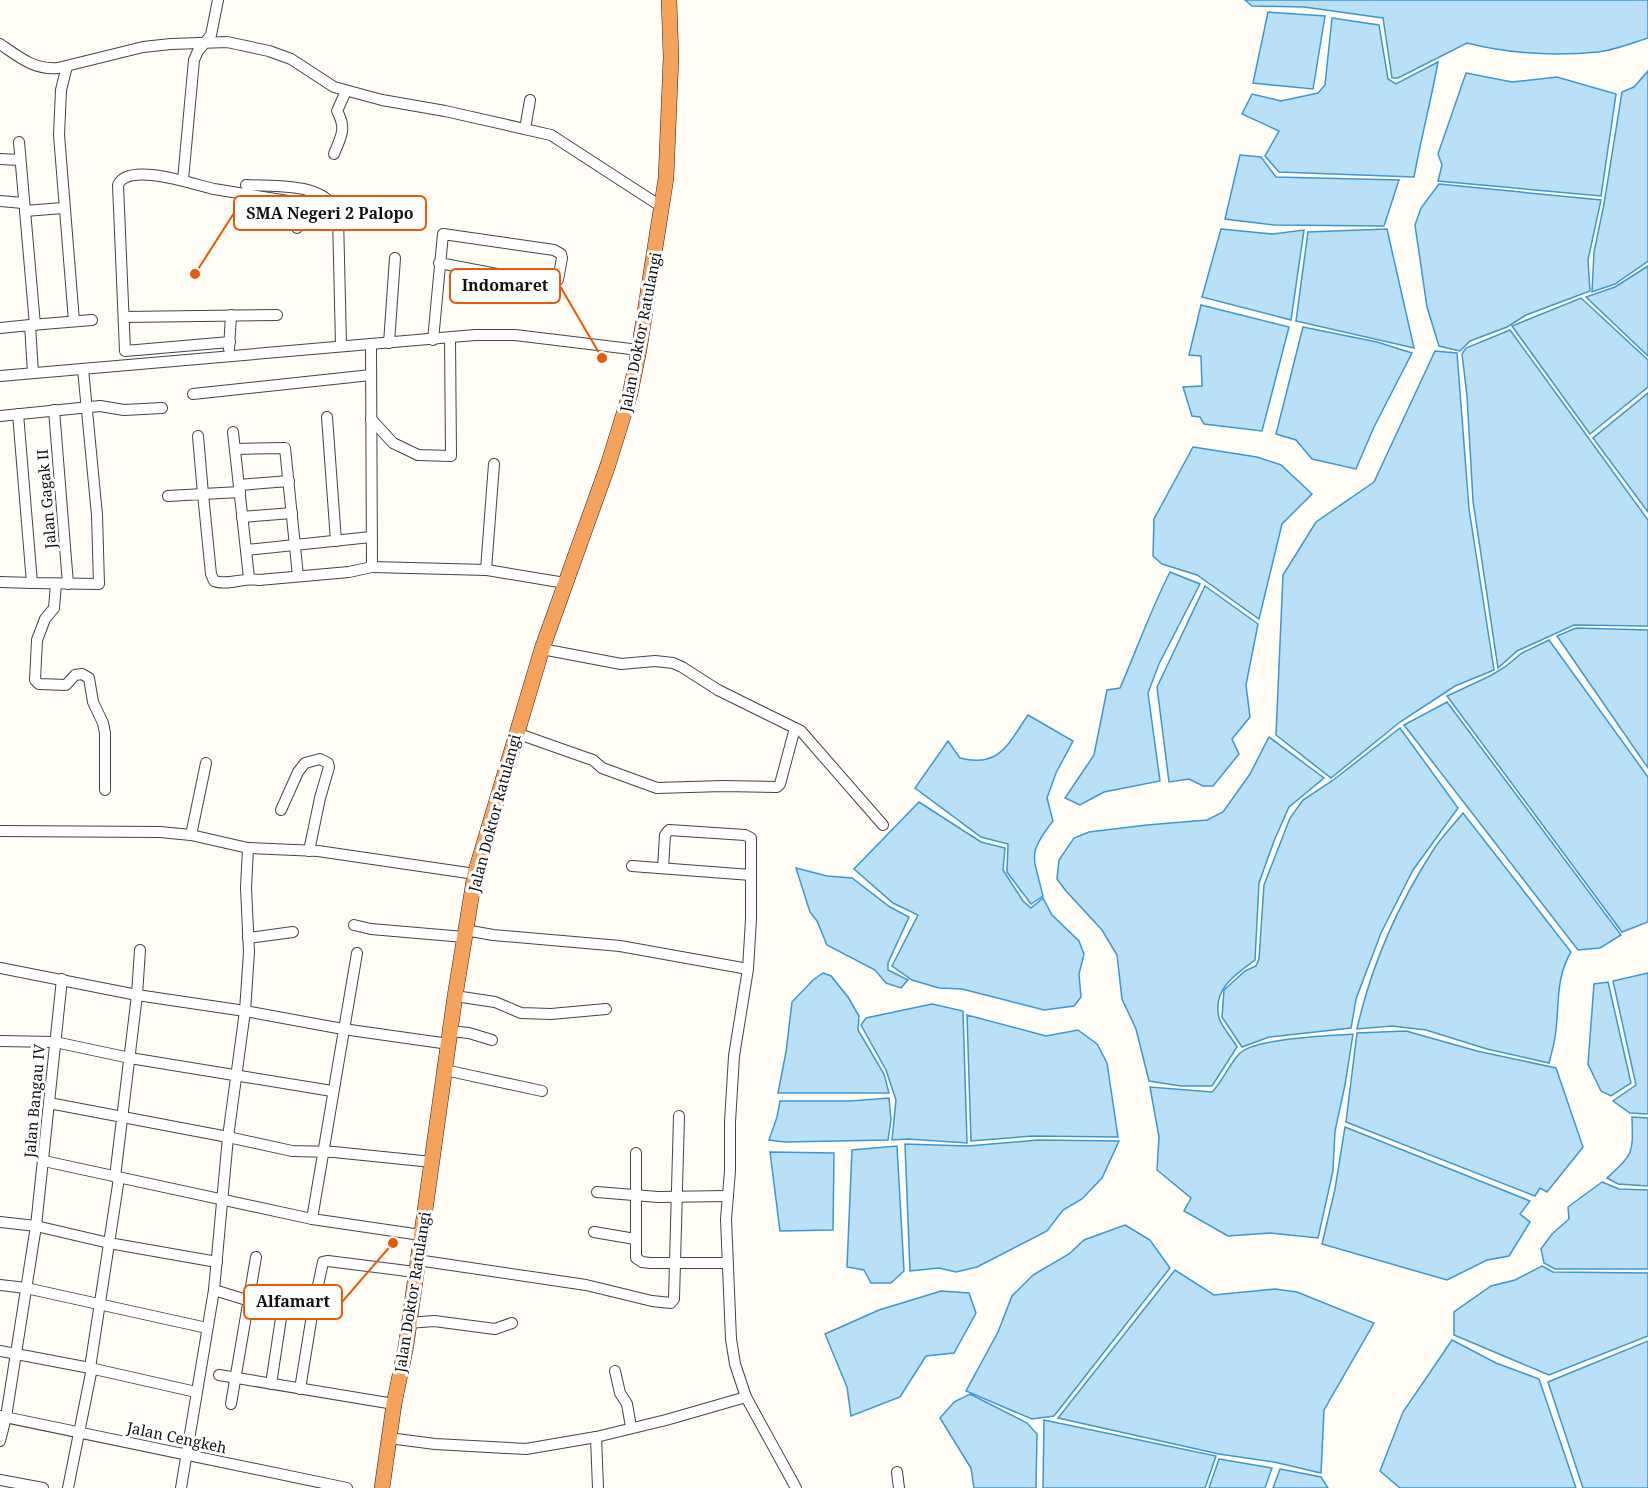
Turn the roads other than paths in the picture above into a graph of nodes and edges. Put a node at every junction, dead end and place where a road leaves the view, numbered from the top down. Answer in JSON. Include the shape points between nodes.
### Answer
{"nodes":[{"id":1,"x":218,"y":0,"type":"edge"},
{"id":2,"x":669,"y":0,"type":"edge"},
{"id":3,"x":205,"y":42,"type":"junction"},
{"id":4,"x":0,"y":44,"type":"edge"},
{"id":5,"x":67,"y":66,"type":"junction"},
{"id":6,"x":346,"y":91,"type":"junction"},
{"id":7,"x":530,"y":100,"type":"dead end"},
{"id":8,"x":526,"y":124,"type":"junction"},
{"id":9,"x":19,"y":142,"type":"dead end"},
{"id":10,"x":334,"y":154,"type":"dead end"},
{"id":11,"x":0,"y":159,"type":"edge"},
{"id":12,"x":20,"y":160,"type":"junction"},
{"id":13,"x":183,"y":180,"type":"junction"},
{"id":14,"x":246,"y":185,"type":"dead end"},
{"id":15,"x":0,"y":201,"type":"edge"},
{"id":16,"x":24,"y":207,"type":"junction"},
{"id":17,"x":662,"y":207,"type":"junction"},
{"id":18,"x":63,"y":208,"type":"junction"},
{"id":19,"x":297,"y":228,"type":"dead end"},
{"id":20,"x":395,"y":258,"type":"dead end"},
{"id":21,"x":439,"y":263,"type":"junction"},
{"id":22,"x":231,"y":315,"type":"junction"},
{"id":23,"x":277,"y":315,"type":"dead end"},
{"id":24,"x":124,"y":317,"type":"junction"},
{"id":25,"x":92,"y":320,"type":"dead end"},
{"id":26,"x":74,"y":321,"type":"junction"},
{"id":27,"x":33,"y":325,"type":"junction"},
{"id":28,"x":0,"y":328,"type":"edge"},
{"id":29,"x":450,"y":338,"type":"junction"},
{"id":30,"x":433,"y":340,"type":"junction"},
{"id":31,"x":230,"y":342,"type":"junction"},
{"id":32,"x":389,"y":343,"type":"junction"},
{"id":33,"x":371,"y":344,"type":"junction"},
{"id":34,"x":341,"y":345,"type":"junction"},
{"id":35,"x":639,"y":350,"type":"junction"},
{"id":36,"x":125,"y":351,"type":"junction"},
{"id":37,"x":229,"y":355,"type":"junction"},
{"id":38,"x":126,"y":364,"type":"junction"},
{"id":39,"x":82,"y":369,"type":"junction"},
{"id":40,"x":33,"y":374,"type":"junction"},
{"id":41,"x":371,"y":375,"type":"junction"},
{"id":42,"x":0,"y":376,"type":"edge"},
{"id":43,"x":194,"y":394,"type":"dead end"},
{"id":44,"x":86,"y":407,"type":"junction"},
{"id":45,"x":162,"y":408,"type":"dead end"},
{"id":46,"x":54,"y":411,"type":"junction"},
{"id":47,"x":18,"y":414,"type":"junction"},
{"id":48,"x":0,"y":416,"type":"edge"},
{"id":49,"x":327,"y":417,"type":"dead end"},
{"id":50,"x":371,"y":419,"type":"junction"},
{"id":51,"x":234,"y":432,"type":"dead end"},
{"id":52,"x":198,"y":436,"type":"dead end"},
{"id":53,"x":235,"y":449,"type":"junction"},
{"id":54,"x":494,"y":464,"type":"dead end"},
{"id":55,"x":289,"y":481,"type":"junction"},
{"id":56,"x":239,"y":488,"type":"junction"},
{"id":57,"x":204,"y":494,"type":"junction"},
{"id":58,"x":168,"y":496,"type":"dead end"},
{"id":59,"x":292,"y":513,"type":"junction"},
{"id":60,"x":242,"y":517,"type":"junction"},
{"id":61,"x":371,"y":537,"type":"junction"},
{"id":62,"x":336,"y":541,"type":"junction"},
{"id":63,"x":295,"y":545,"type":"junction"},
{"id":64,"x":246,"y":550,"type":"junction"},
{"id":65,"x":372,"y":567,"type":"junction"},
{"id":66,"x":486,"y":570,"type":"junction"},
{"id":67,"x":298,"y":576,"type":"junction"},
{"id":68,"x":249,"y":578,"type":"junction"},
{"id":69,"x":0,"y":582,"type":"edge"},
{"id":70,"x":32,"y":583,"type":"junction"},
{"id":71,"x":565,"y":583,"type":"junction"},
{"id":72,"x":56,"y":584,"type":"junction"},
{"id":73,"x":68,"y":584,"type":"junction"},
{"id":74,"x":542,"y":649,"type":"junction"},
{"id":75,"x":795,"y":728,"type":"junction"},
{"id":76,"x":516,"y":733,"type":"junction"},
{"id":77,"x":206,"y":763,"type":"dead end"},
{"id":78,"x":105,"y":790,"type":"dead end"},
{"id":79,"x":281,"y":810,"type":"dead end"},
{"id":80,"x":883,"y":825,"type":"dead end"},
{"id":81,"x":0,"y":831,"type":"edge"},
{"id":82,"x":191,"y":835,"type":"junction"},
{"id":83,"x":248,"y":848,"type":"junction"},
{"id":84,"x":309,"y":851,"type":"junction"},
{"id":85,"x":632,"y":866,"type":"dead end"},
{"id":86,"x":663,"y":868,"type":"junction"},
{"id":87,"x":475,"y":874,"type":"junction"},
{"id":88,"x":751,"y":875,"type":"junction"},
{"id":89,"x":354,"y":925,"type":"dead end"},
{"id":90,"x":293,"y":932,"type":"dead end"},
{"id":91,"x":464,"y":934,"type":"junction"},
{"id":92,"x":248,"y":938,"type":"junction"},
{"id":93,"x":140,"y":950,"type":"dead end"},
{"id":94,"x":357,"y":953,"type":"dead end"},
{"id":95,"x":0,"y":968,"type":"edge"},
{"id":96,"x":748,"y":969,"type":"junction"},
{"id":97,"x":62,"y":979,"type":"junction"},
{"id":98,"x":137,"y":995,"type":"junction"},
{"id":99,"x":455,"y":996,"type":"junction"},
{"id":100,"x":606,"y":1009,"type":"dead end"},
{"id":101,"x":245,"y":1011,"type":"junction"},
{"id":102,"x":343,"y":1029,"type":"junction"},
{"id":103,"x":449,"y":1037,"type":"junction"},
{"id":104,"x":492,"y":1040,"type":"dead end"},
{"id":105,"x":0,"y":1041,"type":"edge"},
{"id":106,"x":55,"y":1042,"type":"junction"},
{"id":107,"x":130,"y":1058,"type":"junction"},
{"id":108,"x":445,"y":1070,"type":"junction"},
{"id":109,"x":237,"y":1074,"type":"junction"},
{"id":110,"x":332,"y":1090,"type":"junction"},
{"id":111,"x":542,"y":1091,"type":"dead end"},
{"id":112,"x":49,"y":1103,"type":"junction"},
{"id":113,"x":679,"y":1116,"type":"dead end"},
{"id":114,"x":123,"y":1117,"type":"junction"},
{"id":115,"x":228,"y":1137,"type":"junction"},
{"id":116,"x":322,"y":1153,"type":"junction"},
{"id":117,"x":636,"y":1154,"type":"dead end"},
{"id":118,"x":44,"y":1161,"type":"junction"},
{"id":119,"x":432,"y":1162,"type":"junction"},
{"id":120,"x":117,"y":1178,"type":"junction"},
{"id":121,"x":597,"y":1192,"type":"dead end"},
{"id":122,"x":635,"y":1195,"type":"junction"},
{"id":123,"x":728,"y":1196,"type":"junction"},
{"id":124,"x":678,"y":1197,"type":"junction"},
{"id":125,"x":222,"y":1201,"type":"junction"},
{"id":126,"x":312,"y":1219,"type":"junction"},
{"id":127,"x":0,"y":1222,"type":"edge"},
{"id":128,"x":36,"y":1226,"type":"junction"},
{"id":129,"x":594,"y":1232,"type":"dead end"},
{"id":130,"x":421,"y":1235,"type":"junction"},
{"id":131,"x":635,"y":1239,"type":"junction"},
{"id":132,"x":109,"y":1243,"type":"junction"},
{"id":133,"x":256,"y":1257,"type":"dead end"},
{"id":134,"x":217,"y":1262,"type":"junction"},
{"id":135,"x":727,"y":1263,"type":"junction"},
{"id":136,"x":676,"y":1264,"type":"junction"},
{"id":137,"x":416,"y":1266,"type":"junction"},
{"id":138,"x":0,"y":1285,"type":"edge"},
{"id":139,"x":26,"y":1288,"type":"junction"},
{"id":140,"x":214,"y":1290,"type":"junction"},
{"id":141,"x":250,"y":1300,"type":"junction"},
{"id":142,"x":100,"y":1305,"type":"junction"},
{"id":143,"x":283,"y":1305,"type":"junction"},
{"id":144,"x":313,"y":1310,"type":"junction"},
{"id":145,"x":408,"y":1323,"type":"junction"},
{"id":146,"x":512,"y":1323,"type":"dead end"},
{"id":147,"x":207,"y":1328,"type":"junction"},
{"id":148,"x":0,"y":1351,"type":"edge"},
{"id":149,"x":15,"y":1354,"type":"junction"},
{"id":150,"x":91,"y":1368,"type":"junction"},
{"id":151,"x":615,"y":1371,"type":"dead end"},
{"id":152,"x":219,"y":1375,"type":"dead end"},
{"id":153,"x":234,"y":1378,"type":"junction"},
{"id":154,"x":271,"y":1384,"type":"junction"},
{"id":155,"x":300,"y":1389,"type":"junction"},
{"id":156,"x":196,"y":1392,"type":"junction"},
{"id":157,"x":746,"y":1396,"type":"junction"},
{"id":158,"x":231,"y":1404,"type":"dead end"},
{"id":159,"x":394,"y":1404,"type":"junction"},
{"id":160,"x":3,"y":1416,"type":"edge"},
{"id":161,"x":631,"y":1427,"type":"junction"},
{"id":162,"x":79,"y":1432,"type":"junction"},
{"id":163,"x":596,"y":1437,"type":"junction"},
{"id":164,"x":389,"y":1438,"type":"junction"},
{"id":165,"x":0,"y":1441,"type":"edge"},
{"id":166,"x":185,"y":1454,"type":"junction"},
{"id":167,"x":897,"y":1472,"type":"dead end"},
{"id":168,"x":0,"y":1480,"type":"edge"},
{"id":169,"x":296,"y":1483,"type":"edge"},
{"id":170,"x":43,"y":1488,"type":"edge"},
{"id":171,"x":68,"y":1488,"type":"edge"},
{"id":172,"x":181,"y":1488,"type":"edge"},
{"id":173,"x":347,"y":1488,"type":"edge"},
{"id":174,"x":382,"y":1488,"type":"edge"},
{"id":175,"x":598,"y":1488,"type":"edge"},
{"id":176,"x":796,"y":1488,"type":"edge"},
{"id":177,"x":899,"y":1488,"type":"edge"}],
"edges":[{"from":1,"to":3,"type":"street","via":[[211,35]]},
{"from":2,"to":17,"type":"highway","name":"Jalan Doktor Ratulangi","via":[[670,68]]},
{"from":3,"to":5,"type":"street","via":[[143,47]]},
{"from":3,"to":6,"type":"street","via":[[227,42],[269,51],[291,59]]},
{"from":3,"to":13,"type":"street","via":[[194,60]]},
{"from":4,"to":5,"type":"street","via":[[35,66]]},
{"from":5,"to":18,"type":"street","via":[[59,115]]},
{"from":6,"to":8,"type":"street"},
{"from":6,"to":10,"type":"street","via":[[338,111],[343,130]]},
{"from":7,"to":8,"type":"street"},
{"from":8,"to":17,"type":"street","via":[[557,138]]},
{"from":9,"to":12,"type":"street"},
{"from":11,"to":12,"type":"street"},
{"from":12,"to":16,"type":"street"},
{"from":13,"to":19,"type":"street","via":[[288,201],[297,212]]},
{"from":13,"to":24,"type":"street","via":[[139,175],[119,181]]},
{"from":14,"to":34,"type":"street","via":[[304,188],[320,194],[336,209]]},
{"from":15,"to":16,"type":"street"},
{"from":16,"to":18,"type":"street"},
{"from":16,"to":27,"type":"street"},
{"from":17,"to":35,"type":"highway","name":"Jalan Doktor Ratulangi"},
{"from":18,"to":26,"type":"street"},
{"from":20,"to":32,"type":"street"},
{"from":21,"to":21,"type":"street","via":[[444,233],[554,250],[562,258],[558,280],[551,284]]},
{"from":21,"to":30,"type":"street"},
{"from":22,"to":23,"type":"street"},
{"from":22,"to":24,"type":"street"},
{"from":22,"to":31,"type":"street"},
{"from":24,"to":36,"type":"street"},
{"from":25,"to":26,"type":"street"},
{"from":26,"to":27,"type":"street"},
{"from":27,"to":28,"type":"street"},
{"from":27,"to":40,"type":"street"},
{"from":29,"to":30,"type":"street"},
{"from":29,"to":35,"type":"street","via":[[515,335]]},
{"from":29,"to":50,"type":"street","via":[[451,456],[418,455],[393,443]]},
{"from":30,"to":32,"type":"street"},
{"from":31,"to":36,"type":"street"},
{"from":31,"to":37,"type":"street"},
{"from":32,"to":33,"type":"street"},
{"from":33,"to":34,"type":"street"},
{"from":33,"to":41,"type":"street"},
{"from":34,"to":37,"type":"street"},
{"from":35,"to":71,"type":"highway","name":"Jalan Doktor Ratulangi","via":[[608,465]]},
{"from":36,"to":38,"type":"street"},
{"from":37,"to":38,"type":"street"},
{"from":38,"to":39,"type":"street"},
{"from":39,"to":40,"type":"street"},
{"from":39,"to":44,"type":"street"},
{"from":40,"to":42,"type":"street"},
{"from":41,"to":43,"type":"street"},
{"from":41,"to":50,"type":"street"},
{"from":44,"to":45,"type":"street"},
{"from":44,"to":46,"type":"street"},
{"from":44,"to":73,"type":"street","via":[[101,581],[97,585]]},
{"from":46,"to":47,"type":"street"},
{"from":46,"to":73,"type":"street","name":"Jalan Gagak II"},
{"from":47,"to":48,"type":"street"},
{"from":47,"to":70,"type":"street"},
{"from":49,"to":62,"type":"street"},
{"from":50,"to":61,"type":"street"},
{"from":51,"to":53,"type":"street"},
{"from":52,"to":57,"type":"street"},
{"from":53,"to":55,"type":"street","via":[[285,448]]},
{"from":53,"to":56,"type":"street"},
{"from":54,"to":66,"type":"street"},
{"from":55,"to":56,"type":"street"},
{"from":55,"to":59,"type":"street"},
{"from":56,"to":57,"type":"street"},
{"from":56,"to":60,"type":"street"},
{"from":57,"to":58,"type":"street"},
{"from":57,"to":68,"type":"street","via":[[214,581]]},
{"from":59,"to":60,"type":"street"},
{"from":59,"to":63,"type":"street"},
{"from":60,"to":64,"type":"street"},
{"from":61,"to":62,"type":"street"},
{"from":61,"to":65,"type":"street"},
{"from":62,"to":63,"type":"street"},
{"from":63,"to":64,"type":"street"},
{"from":63,"to":67,"type":"street"},
{"from":64,"to":68,"type":"street"},
{"from":65,"to":66,"type":"street"},
{"from":65,"to":67,"type":"street"},
{"from":66,"to":71,"type":"street"},
{"from":67,"to":68,"type":"street"},
{"from":69,"to":70,"type":"street"},
{"from":70,"to":72,"type":"street"},
{"from":71,"to":74,"type":"highway","name":"Jalan Doktor Ratulangi"},
{"from":72,"to":73,"type":"street"},
{"from":72,"to":78,"type":"street","via":[[54,608],[37,640],[35,680],[39,684],[66,685],[75,675],[90,678],[93,702],[105,733]]},
{"from":74,"to":75,"type":"street","via":[[621,664],[674,663]]},
{"from":74,"to":76,"type":"highway","name":"Jalan Doktor Ratulangi"},
{"from":75,"to":76,"type":"street","via":[[777,787],[657,788]]},
{"from":75,"to":80,"type":"street"},
{"from":76,"to":87,"type":"highway","name":"Jalan Doktor Ratulangi"},
{"from":77,"to":82,"type":"street"},
{"from":79,"to":84,"type":"street","via":[[305,763],[320,759],[328,763]]},
{"from":81,"to":82,"type":"street","via":[[133,830]]},
{"from":82,"to":83,"type":"street"},
{"from":83,"to":84,"type":"street"},
{"from":83,"to":92,"type":"street"},
{"from":84,"to":87,"type":"street"},
{"from":85,"to":86,"type":"street"},
{"from":86,"to":88,"type":"street"},
{"from":86,"to":88,"type":"street","via":[[666,832],[712,833],[750,837]]},
{"from":87,"to":91,"type":"highway","name":"Jalan Doktor Ratulangi"},
{"from":88,"to":96,"type":"street"},
{"from":89,"to":91,"type":"street"},
{"from":90,"to":92,"type":"street"},
{"from":91,"to":96,"type":"street","via":[[620,946]]},
{"from":91,"to":99,"type":"highway","name":"Jalan Doktor Ratulangi"},
{"from":92,"to":101,"type":"street"},
{"from":93,"to":98,"type":"street"},
{"from":94,"to":102,"type":"street"},
{"from":95,"to":97,"type":"street"},
{"from":96,"to":123,"type":"street","via":[[734,1056]]},
{"from":97,"to":98,"type":"street"},
{"from":97,"to":106,"type":"street","name":"Jalan Bangau IV"},
{"from":98,"to":101,"type":"street"},
{"from":98,"to":107,"type":"street"},
{"from":99,"to":100,"type":"street","via":[[495,1002],[521,1012],[551,1014]]},
{"from":99,"to":103,"type":"highway","name":"Jalan Doktor Ratulangi"},
{"from":101,"to":102,"type":"street"},
{"from":101,"to":109,"type":"street"},
{"from":102,"to":103,"type":"street"},
{"from":102,"to":110,"type":"street"},
{"from":103,"to":104,"type":"street","via":[[469,1033]]},
{"from":103,"to":108,"type":"highway","name":"Jalan Doktor Ratulangi"},
{"from":105,"to":106,"type":"street"},
{"from":106,"to":107,"type":"street"},
{"from":106,"to":112,"type":"street","name":"Jalan Bangau IV"},
{"from":107,"to":109,"type":"street"},
{"from":107,"to":114,"type":"street"},
{"from":108,"to":111,"type":"street"},
{"from":108,"to":119,"type":"highway","name":"Jalan Doktor Ratulangi"},
{"from":109,"to":110,"type":"street"},
{"from":109,"to":115,"type":"street"},
{"from":110,"to":116,"type":"street"},
{"from":112,"to":114,"type":"street"},
{"from":112,"to":118,"type":"street","name":"Jalan Bangau IV"},
{"from":113,"to":124,"type":"street"},
{"from":114,"to":115,"type":"street"},
{"from":114,"to":120,"type":"street"},
{"from":115,"to":116,"type":"street","via":[[292,1151]]},
{"from":115,"to":125,"type":"street"},
{"from":116,"to":119,"type":"street"},
{"from":116,"to":126,"type":"street"},
{"from":117,"to":122,"type":"street"},
{"from":118,"to":120,"type":"street"},
{"from":118,"to":128,"type":"street","name":"Jalan Bangau IV"},
{"from":119,"to":130,"type":"highway","name":"Jalan Doktor Ratulangi"},
{"from":120,"to":125,"type":"street"},
{"from":120,"to":132,"type":"street"},
{"from":121,"to":122,"type":"street"},
{"from":122,"to":124,"type":"street"},
{"from":122,"to":131,"type":"street"},
{"from":123,"to":124,"type":"street"},
{"from":123,"to":135,"type":"street"},
{"from":124,"to":136,"type":"street"},
{"from":125,"to":126,"type":"street"},
{"from":125,"to":134,"type":"street"},
{"from":126,"to":130,"type":"street"},
{"from":127,"to":128,"type":"street"},
{"from":128,"to":132,"type":"street"},
{"from":128,"to":139,"type":"street","name":"Jalan Bangau IV"},
{"from":129,"to":131,"type":"street"},
{"from":130,"to":137,"type":"highway","name":"Jalan Doktor Ratulangi"},
{"from":131,"to":136,"type":"street","via":[[638,1260]]},
{"from":132,"to":134,"type":"street"},
{"from":132,"to":142,"type":"street"},
{"from":133,"to":141,"type":"street"},
{"from":134,"to":140,"type":"street"},
{"from":135,"to":136,"type":"street"},
{"from":135,"to":157,"type":"street","via":[[733,1352]]},
{"from":136,"to":137,"type":"street","via":[[674,1299],[668,1303],[586,1285]]},
{"from":137,"to":144,"type":"street","via":[[326,1261]]},
{"from":137,"to":145,"type":"highway","name":"Jalan Doktor Ratulangi"},
{"from":138,"to":139,"type":"street"},
{"from":139,"to":142,"type":"street"},
{"from":139,"to":149,"type":"street","name":"Jalan Bangau IV"},
{"from":140,"to":141,"type":"street"},
{"from":140,"to":147,"type":"street"},
{"from":141,"to":143,"type":"street"},
{"from":141,"to":153,"type":"street"},
{"from":142,"to":147,"type":"street"},
{"from":142,"to":150,"type":"street"},
{"from":143,"to":144,"type":"street"},
{"from":143,"to":154,"type":"street"},
{"from":144,"to":155,"type":"street"},
{"from":145,"to":146,"type":"street","via":[[434,1321],[495,1329]]},
{"from":145,"to":159,"type":"highway","name":"Jalan Doktor Ratulangi"},
{"from":147,"to":156,"type":"street"},
{"from":148,"to":149,"type":"street"},
{"from":149,"to":150,"type":"street"},
{"from":149,"to":160,"type":"street","name":"Jalan Bangau IV"},
{"from":150,"to":156,"type":"street"},
{"from":150,"to":162,"type":"street"},
{"from":151,"to":161,"type":"street"},
{"from":152,"to":153,"type":"street"},
{"from":153,"to":154,"type":"street"},
{"from":153,"to":158,"type":"street"},
{"from":154,"to":155,"type":"street"},
{"from":155,"to":159,"type":"street"},
{"from":156,"to":166,"type":"street"},
{"from":157,"to":161,"type":"street"},
{"from":157,"to":176,"type":"street"},
{"from":159,"to":164,"type":"highway","name":"Jalan Doktor Ratulangi"},
{"from":160,"to":162,"type":"street","name":"Jalan Cengkeh"},
{"from":160,"to":165,"type":"street","name":"Jalan Bangau IV"},
{"from":161,"to":163,"type":"street"},
{"from":162,"to":166,"type":"street","name":"Jalan Cengkeh"},
{"from":162,"to":171,"type":"street"},
{"from":163,"to":164,"type":"street","via":[[526,1449]]},
{"from":163,"to":175,"type":"street"},
{"from":164,"to":174,"type":"highway","name":"Jalan Doktor Ratulangi"},
{"from":166,"to":169,"type":"street","name":"Jalan Cengkeh"},
{"from":166,"to":172,"type":"street"},
{"from":167,"to":177,"type":"street"},
{"from":168,"to":170,"type":"street"},
{"from":169,"to":173,"type":"street","name":"Jalan Cengkeh"}]}
